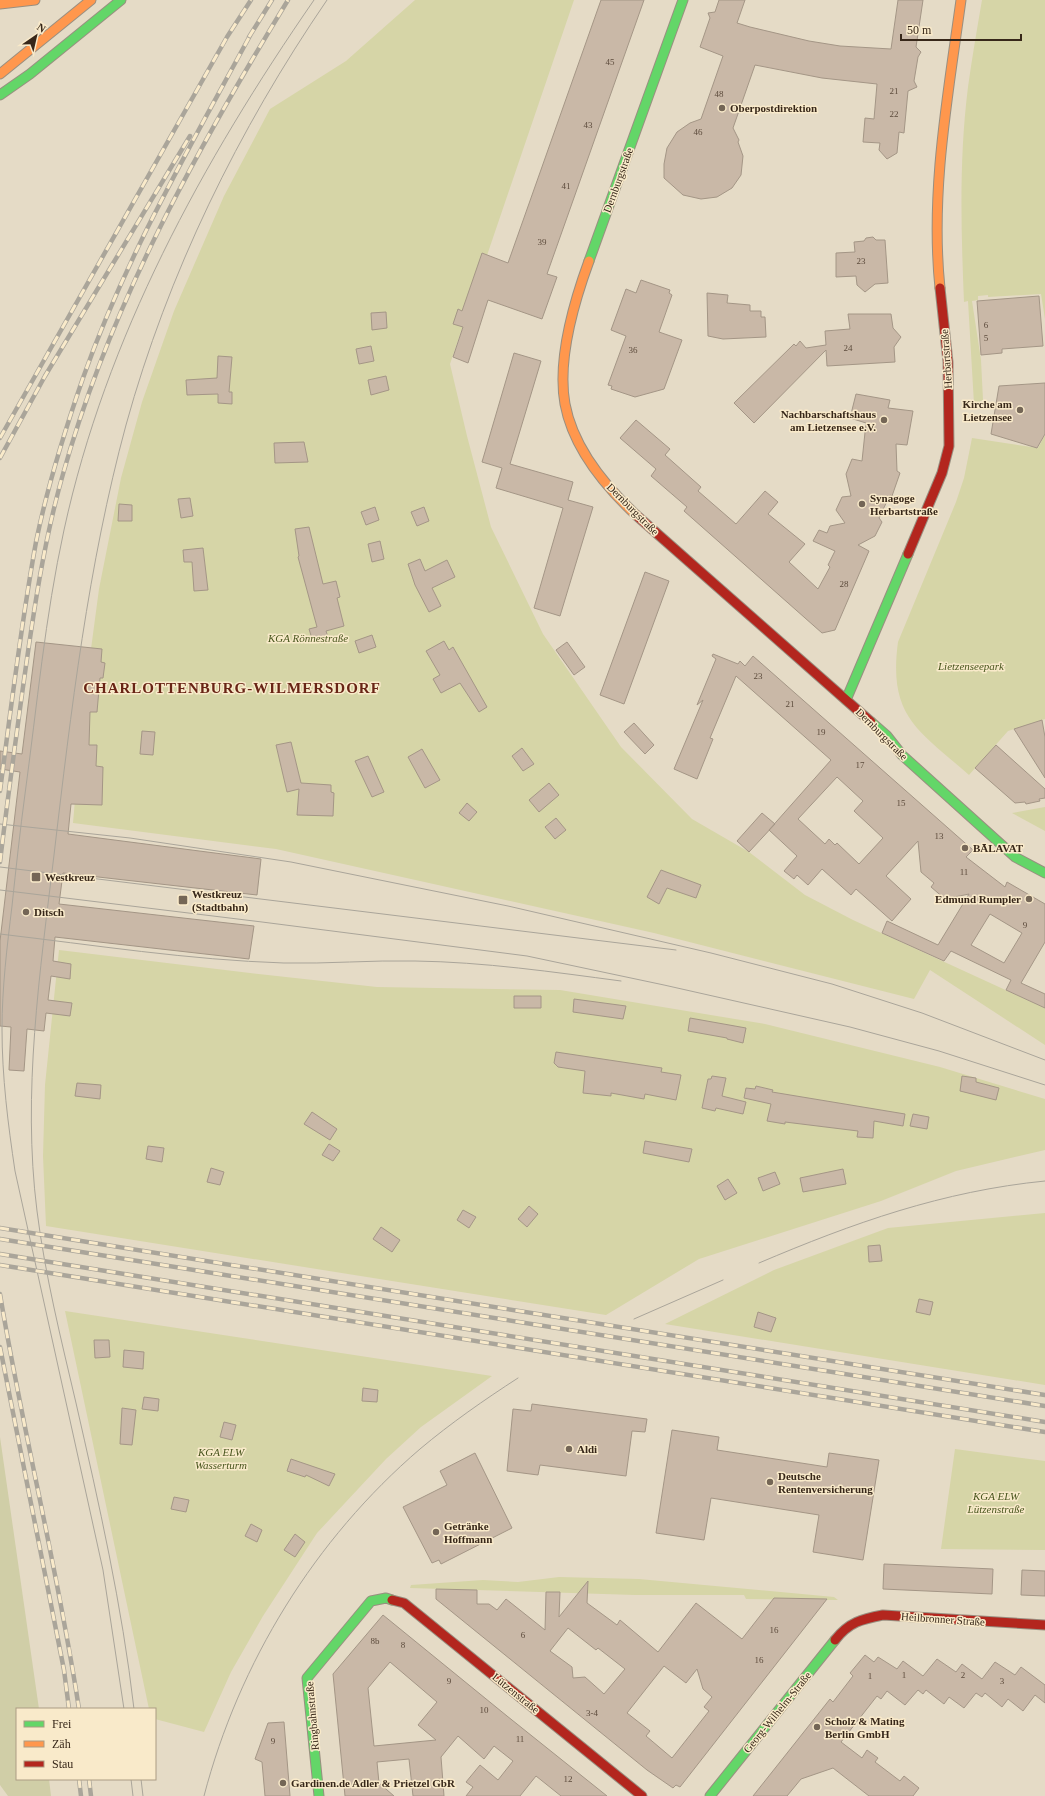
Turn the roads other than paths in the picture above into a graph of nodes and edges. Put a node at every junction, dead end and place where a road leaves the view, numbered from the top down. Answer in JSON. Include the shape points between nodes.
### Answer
{"nodes":[{"id":1,"x":35,"y":0,"type":"edge"},
{"id":2,"x":91,"y":0,"type":"edge"},
{"id":3,"x":121,"y":0,"type":"edge"},
{"id":4,"x":683,"y":0,"type":"edge"},
{"id":5,"x":961,"y":0,"type":"edge"},
{"id":6,"x":0,"y":4,"type":"edge"},
{"id":7,"x":0,"y":74,"type":"edge"},
{"id":8,"x":0,"y":95,"type":"edge"},
{"id":9,"x":846,"y":700,"type":"junction"},
{"id":10,"x":1045,"y":873,"type":"edge"},
{"id":11,"x":386,"y":1598,"type":"joint"},
{"id":12,"x":1045,"y":1625,"type":"edge"},
{"id":13,"x":844,"y":1628,"type":"joint"},
{"id":14,"x":319,"y":1796,"type":"edge"},
{"id":15,"x":642,"y":1796,"type":"edge"},
{"id":16,"x":710,"y":1796,"type":"edge"}],
"edges":[{"from":1,"to":6,"type":"main road"},
{"from":2,"to":7,"type":"main road"},
{"from":3,"to":8,"type":"main road","via":[[30,74]]},
{"from":4,"to":9,"type":"main road","name":"Dernburgstraße","via":[[582,280],[563,361],[566,405],[576,440],[596,470],[641,520]]},
{"from":5,"to":9,"type":"main road","name":"Herbartstraße","via":[[940,158],[937,224],[939,278],[948,362],[949,446],[942,473]]},
{"from":9,"to":10,"type":"main road","name":"Dernburgstraße","via":[[887,736],[902,755],[1015,857]]},
{"from":11,"to":14,"type":"main road","name":"Ringbahnstraße","via":[[371,1601],[307,1678]]},
{"from":11,"to":15,"type":"main road","name":"Lützenstraße","via":[[404,1603]]},
{"from":12,"to":13,"type":"main road","name":"Heilbronner Straße","via":[[883,1615],[863,1619]]},
{"from":13,"to":16,"type":"main road","name":"Georg-Wilhelm-Straße"}]}
